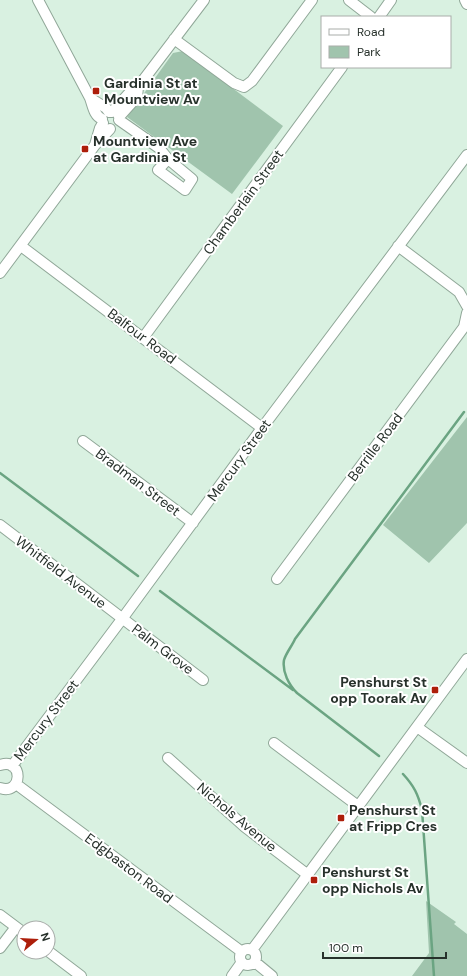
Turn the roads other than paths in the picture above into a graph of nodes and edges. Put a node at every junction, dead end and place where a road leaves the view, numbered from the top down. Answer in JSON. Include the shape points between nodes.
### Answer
{"nodes":[{"id":1,"x":38,"y":0,"type":"edge"},
{"id":2,"x":204,"y":0,"type":"edge"},
{"id":3,"x":312,"y":0,"type":"edge"},
{"id":4,"x":349,"y":0,"type":"edge"},
{"id":5,"x":391,"y":0,"type":"edge"},
{"id":6,"x":465,"y":0,"type":"edge"},
{"id":7,"x":467,"y":4,"type":"edge"},
{"id":8,"x":370,"y":16,"type":"edge"},
{"id":9,"x":380,"y":16,"type":"edge"},
{"id":10,"x":174,"y":39,"type":"junction"},
{"id":11,"x":341,"y":68,"type":"edge"},
{"id":12,"x":111,"y":119,"type":"junction"},
{"id":13,"x":467,"y":155,"type":"edge"},
{"id":14,"x":168,"y":158,"type":"dead end"},
{"id":15,"x":21,"y":246,"type":"junction"},
{"id":16,"x":398,"y":246,"type":"junction"},
{"id":17,"x":0,"y":273,"type":"edge"},
{"id":18,"x":467,"y":306,"type":"edge"},
{"id":19,"x":467,"y":313,"type":"edge"},
{"id":20,"x":144,"y":338,"type":"junction"},
{"id":21,"x":262,"y":428,"type":"junction"},
{"id":22,"x":83,"y":440,"type":"dead end"},
{"id":23,"x":193,"y":523,"type":"junction"},
{"id":24,"x":0,"y":525,"type":"edge"},
{"id":25,"x":277,"y":579,"type":"dead end"},
{"id":26,"x":122,"y":619,"type":"junction"},
{"id":27,"x":467,"y":659,"type":"edge"},
{"id":28,"x":203,"y":680,"type":"dead end"},
{"id":29,"x":417,"y":727,"type":"junction"},
{"id":30,"x":274,"y":743,"type":"dead end"},
{"id":31,"x":168,"y":758,"type":"dead end"},
{"id":32,"x":467,"y":763,"type":"edge"},
{"id":33,"x":0,"y":765,"type":"edge"},
{"id":34,"x":12,"y":766,"type":"junction"},
{"id":35,"x":16,"y":784,"type":"junction"},
{"id":36,"x":0,"y":788,"type":"edge"},
{"id":37,"x":358,"y":806,"type":"junction"},
{"id":38,"x":308,"y":875,"type":"junction"},
{"id":39,"x":0,"y":915,"type":"edge"},
{"id":40,"x":16,"y":927,"type":"edge"},
{"id":41,"x":16,"y":934,"type":"edge"},
{"id":42,"x":0,"y":948,"type":"edge"},
{"id":43,"x":245,"y":955,"type":"junction"},
{"id":44,"x":56,"y":957,"type":"edge"},
{"id":45,"x":81,"y":976,"type":"edge"},
{"id":46,"x":232,"y":976,"type":"edge"},
{"id":47,"x":272,"y":976,"type":"edge"}],
"edges":[{"from":1,"to":12,"type":"street","via":[[90,98],[106,108]]},
{"from":2,"to":10,"type":"street"},
{"from":3,"to":10,"type":"street","via":[[252,81],[244,87],[234,83]]},
{"from":4,"to":8,"type":"street"},
{"from":5,"to":9,"type":"street"},
{"from":6,"to":7,"type":"street"},
{"from":10,"to":12,"type":"street","via":[[138,87],[137,97]]},
{"from":11,"to":20,"type":"street","name":"Chamberlain Street"},
{"from":12,"to":14,"type":"street","via":[[159,148]]},
{"from":12,"to":15,"type":"street","via":[[100,128],[95,145]]},
{"from":13,"to":16,"type":"street","name":"Mercury Street"},
{"from":15,"to":17,"type":"street"},
{"from":15,"to":20,"type":"street","name":"Balfour Road"},
{"from":16,"to":18,"type":"street","via":[[459,292]]},
{"from":16,"to":21,"type":"street","name":"Mercury Street"},
{"from":19,"to":25,"type":"street","name":"Berrille Road","via":[[464,327]]},
{"from":20,"to":21,"type":"street","name":"Balfour Road"},
{"from":21,"to":23,"type":"street","name":"Mercury Street"},
{"from":22,"to":23,"type":"street","name":"Bradman Street"},
{"from":23,"to":26,"type":"street","name":"Mercury Street"},
{"from":24,"to":26,"type":"street","name":"Whitfield Avenue"},
{"from":26,"to":28,"type":"street","name":"Palm Grove"},
{"from":26,"to":34,"type":"street","name":"Mercury Street"},
{"from":27,"to":29,"type":"street"},
{"from":29,"to":32,"type":"street"},
{"from":29,"to":37,"type":"street"},
{"from":30,"to":37,"type":"street"},
{"from":31,"to":38,"type":"street","name":"Nichols Avenue","via":[[245,826]]},
{"from":33,"to":34,"type":"street"},
{"from":34,"to":35,"type":"street","via":[[18,776]]},
{"from":35,"to":36,"type":"street","via":[[10,788]]},
{"from":35,"to":43,"type":"street","name":"Edgbaston Road"},
{"from":37,"to":38,"type":"street"},
{"from":38,"to":43,"type":"street"},
{"from":39,"to":40,"type":"street"},
{"from":41,"to":42,"type":"street"},
{"from":43,"to":46,"type":"street"},
{"from":43,"to":47,"type":"street","via":[[248,965],[255,962]]},
{"from":44,"to":45,"type":"street"}]}
